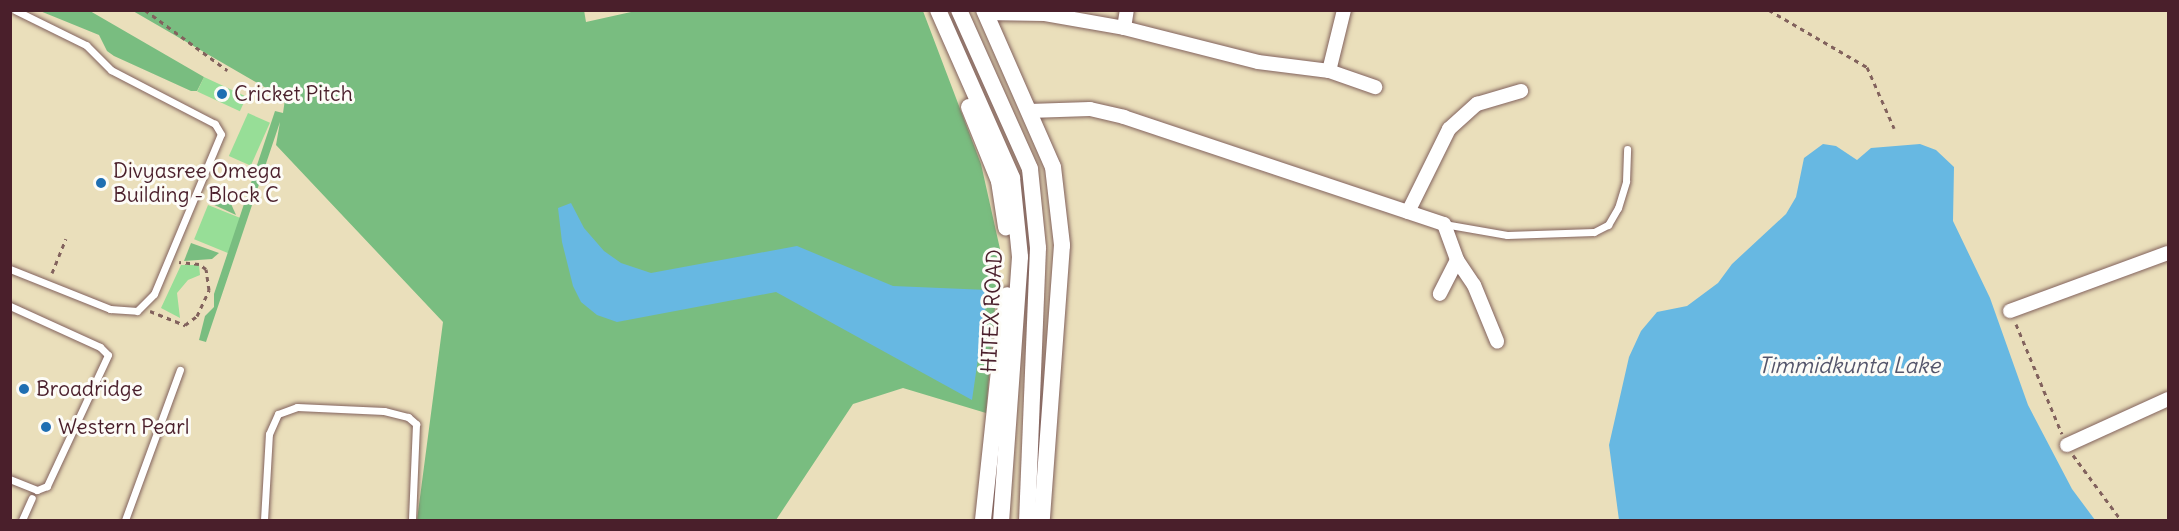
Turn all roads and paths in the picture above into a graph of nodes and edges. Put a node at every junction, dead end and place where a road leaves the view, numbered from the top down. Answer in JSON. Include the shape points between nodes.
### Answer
{"nodes":[{"id":1,"x":15,"y":10,"type":"edge"},
{"id":2,"x":145,"y":10,"type":"edge"},
{"id":3,"x":930,"y":10,"type":"edge"},
{"id":4,"x":938,"y":10,"type":"edge"},
{"id":5,"x":959,"y":10,"type":"edge"},
{"id":6,"x":1127,"y":10,"type":"edge"},
{"id":7,"x":1344,"y":10,"type":"edge"},
{"id":8,"x":1769,"y":10,"type":"edge"},
{"id":9,"x":984,"y":12,"type":"edge"},
{"id":10,"x":1124,"y":28,"type":"junction"},
{"id":11,"x":227,"y":70,"type":"dead end"},
{"id":12,"x":1329,"y":71,"type":"junction"},
{"id":13,"x":1375,"y":87,"type":"dead end"},
{"id":14,"x":1521,"y":91,"type":"dead end"},
{"id":15,"x":1029,"y":111,"type":"junction"},
{"id":16,"x":1894,"y":128,"type":"dead end"},
{"id":17,"x":1627,"y":150,"type":"dead end"},
{"id":18,"x":1408,"y":212,"type":"junction"},
{"id":19,"x":1444,"y":224,"type":"junction"},
{"id":20,"x":66,"y":239,"type":"dead end"},
{"id":21,"x":2169,"y":253,"type":"edge"},
{"id":22,"x":169,"y":259,"type":"junction"},
{"id":23,"x":1457,"y":260,"type":"junction"},
{"id":24,"x":58,"y":262,"type":"dead end"},
{"id":25,"x":10,"y":269,"type":"edge"},
{"id":26,"x":1440,"y":294,"type":"dead end"},
{"id":27,"x":10,"y":306,"type":"edge"},
{"id":28,"x":144,"y":307,"type":"junction"},
{"id":29,"x":2010,"y":311,"type":"joint"},
{"id":30,"x":1497,"y":341,"type":"dead end"},
{"id":31,"x":180,"y":370,"type":"dead end"},
{"id":32,"x":2169,"y":399,"type":"edge"},
{"id":33,"x":2067,"y":445,"type":"junction"},
{"id":34,"x":10,"y":479,"type":"edge"},
{"id":35,"x":32,"y":498,"type":"dead end"},
{"id":36,"x":22,"y":520,"type":"edge"},
{"id":37,"x":125,"y":520,"type":"edge"},
{"id":38,"x":264,"y":520,"type":"edge"},
{"id":39,"x":412,"y":520,"type":"edge"},
{"id":40,"x":983,"y":520,"type":"edge"},
{"id":41,"x":1001,"y":520,"type":"edge"},
{"id":42,"x":1027,"y":520,"type":"edge"},
{"id":43,"x":1042,"y":520,"type":"edge"},
{"id":44,"x":2121,"y":520,"type":"edge"}],
"edges":[{"from":1,"to":22,"type":"lane","via":[[86,45],[111,70],[220,129],[221,140]]},
{"from":2,"to":11,"type":"path"},
{"from":3,"to":40,"type":"street","name":"HITEX ROAD","via":[[999,180],[1011,257]]},
{"from":4,"to":41,"type":"street","name":"HITEX ROAD","via":[[1012,178],[1020,256]]},
{"from":5,"to":42,"type":"street","name":"HITEX ROAD","via":[[1030,169],[1038,248]]},
{"from":6,"to":10,"type":"street"},
{"from":7,"to":12,"type":"street"},
{"from":8,"to":16,"type":"path","via":[[1867,67]]},
{"from":9,"to":10,"type":"street","via":[[1045,14]]},
{"from":9,"to":15,"type":"street"},
{"from":10,"to":12,"type":"street","via":[[1258,62]]},
{"from":12,"to":13,"type":"street"},
{"from":14,"to":18,"type":"street","via":[[1478,104],[1449,129]]},
{"from":15,"to":18,"type":"street","via":[[1090,109],[1124,117]]},
{"from":15,"to":43,"type":"street","via":[[1053,167],[1062,245]]},
{"from":17,"to":19,"type":"lane","via":[[1626,181],[1618,208],[1608,225],[1594,232],[1507,235]]},
{"from":18,"to":19,"type":"street"},
{"from":19,"to":23,"type":"street"},
{"from":20,"to":24,"type":"path"},
{"from":21,"to":29,"type":"street"},
{"from":22,"to":28,"type":"lane"},
{"from":22,"to":28,"type":"path","via":[[199,264],[206,270],[210,290],[197,316],[185,325]]},
{"from":23,"to":26,"type":"street"},
{"from":23,"to":30,"type":"street","via":[[1474,285]]},
{"from":25,"to":28,"type":"lane","via":[[110,309],[126,312]]},
{"from":27,"to":34,"type":"lane","via":[[100,347],[108,355],[47,486],[37,490]]},
{"from":29,"to":33,"type":"path"},
{"from":31,"to":37,"type":"lane"},
{"from":32,"to":33,"type":"street"},
{"from":33,"to":44,"type":"path","via":[[2095,490]]},
{"from":35,"to":36,"type":"lane"},
{"from":38,"to":39,"type":"lane","via":[[268,434],[279,414],[297,407],[384,411],[408,417],[416,424]]}]}
